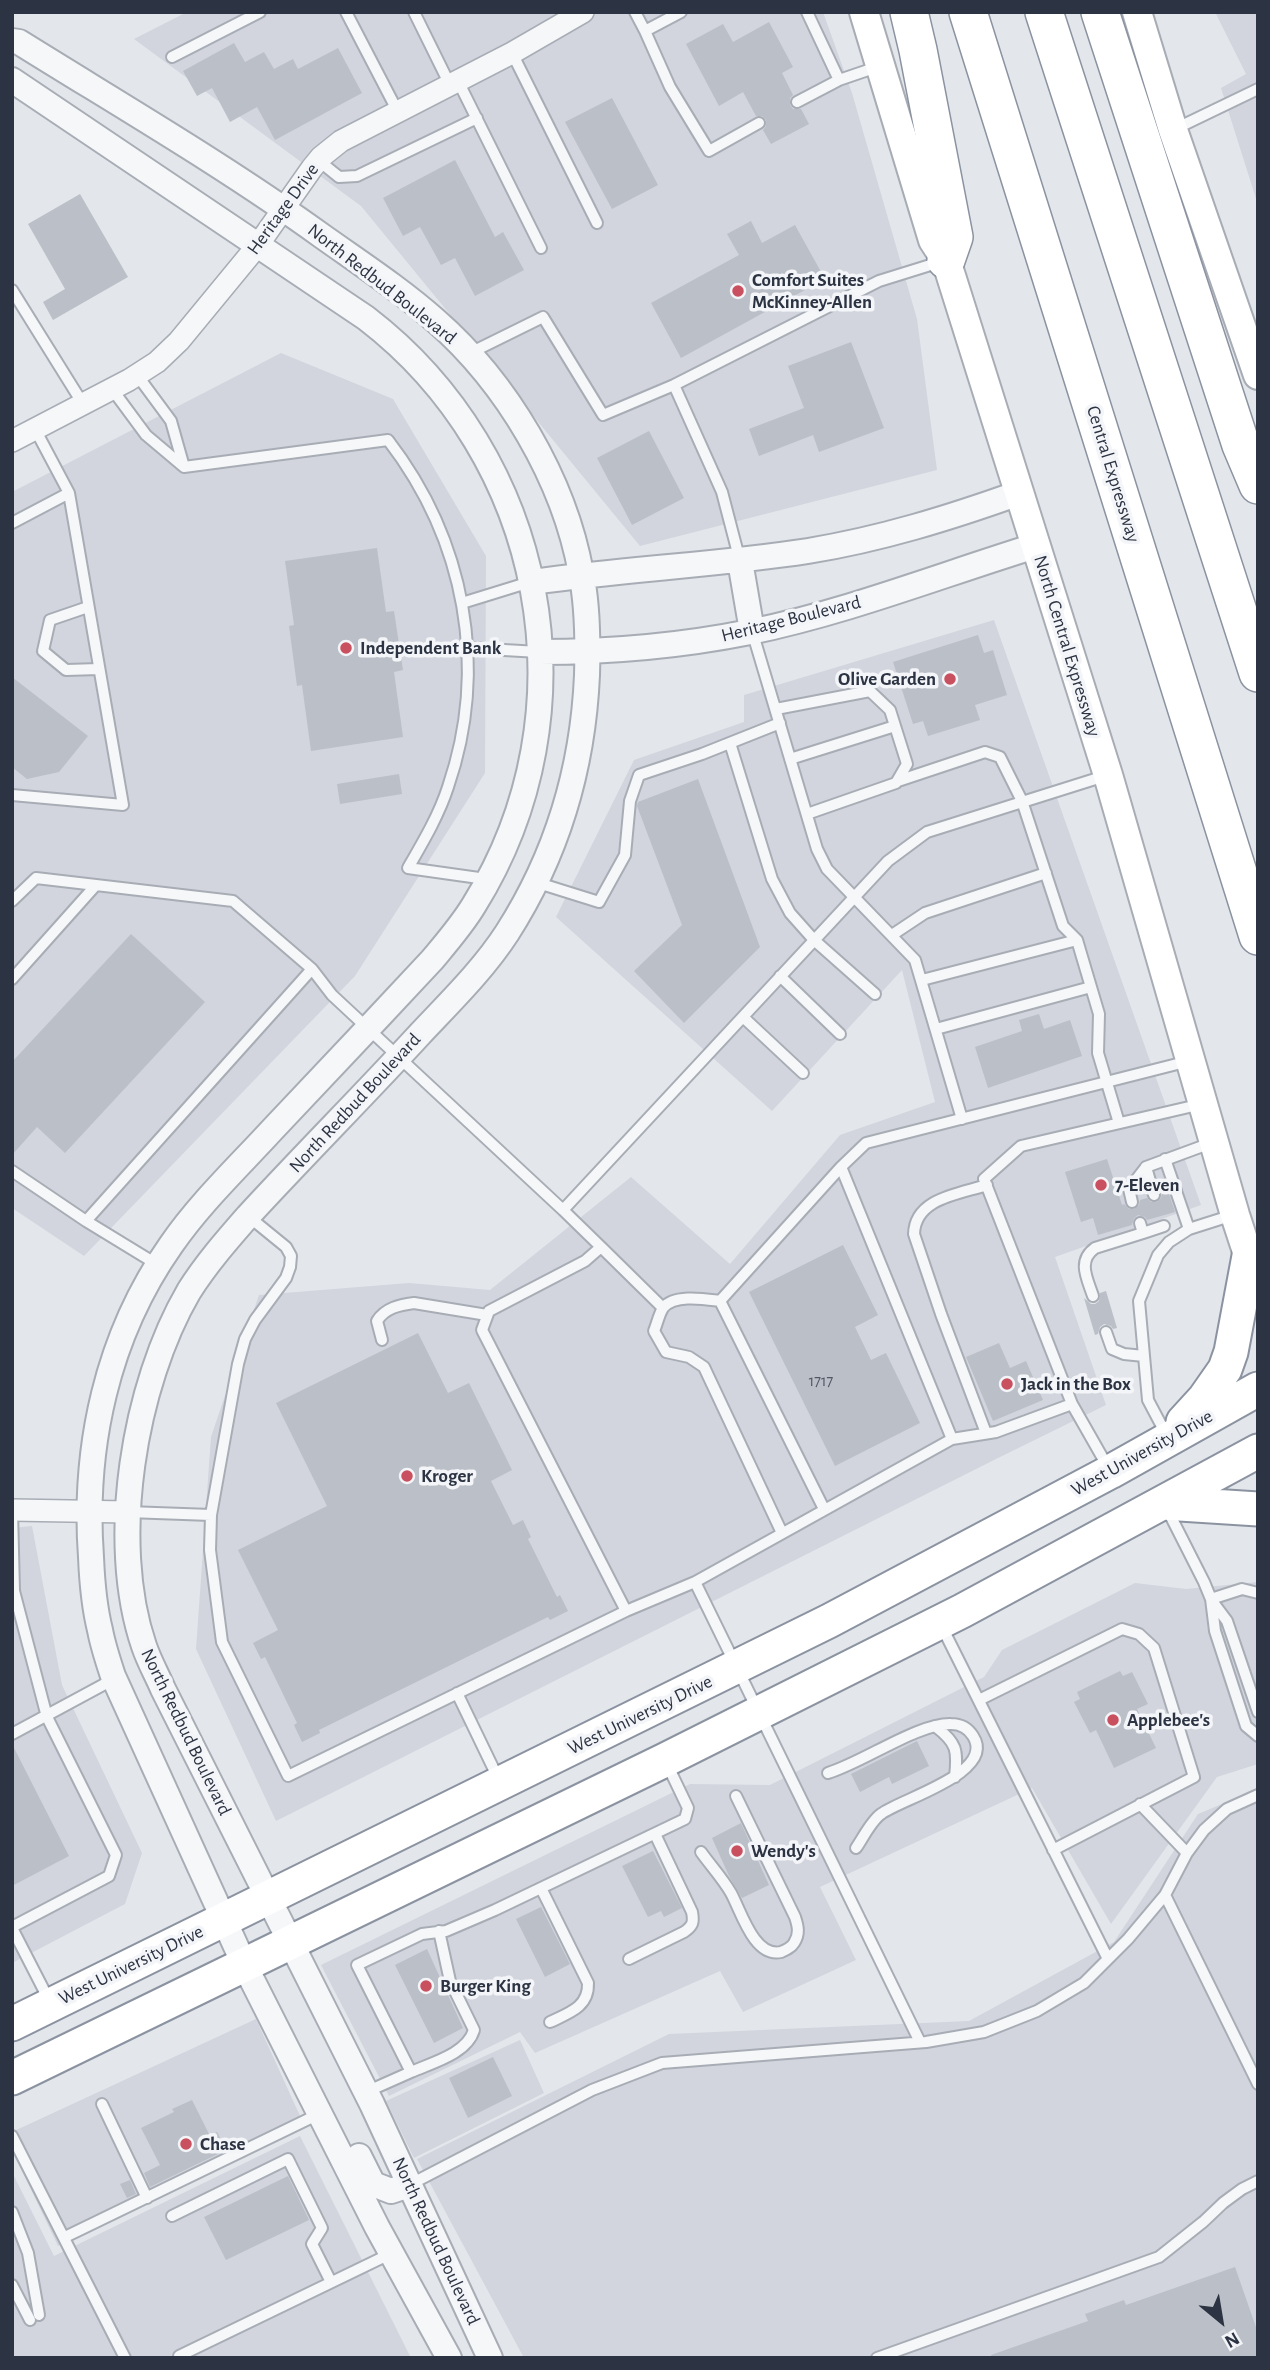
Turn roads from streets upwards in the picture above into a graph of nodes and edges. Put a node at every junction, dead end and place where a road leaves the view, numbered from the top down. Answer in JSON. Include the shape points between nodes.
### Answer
{"nodes":[{"id":1,"x":583,"y":12,"type":"edge"},
{"id":2,"x":863,"y":12,"type":"edge"},
{"id":3,"x":909,"y":12,"type":"edge"},
{"id":4,"x":968,"y":12,"type":"edge"},
{"id":5,"x":1044,"y":12,"type":"edge"},
{"id":6,"x":1100,"y":12,"type":"edge"},
{"id":7,"x":1137,"y":12,"type":"edge"},
{"id":8,"x":12,"y":41,"type":"edge"},
{"id":9,"x":13,"y":81,"type":"edge"},
{"id":10,"x":283,"y":208,"type":"junction"},
{"id":11,"x":258,"y":245,"type":"junction"},
{"id":12,"x":946,"y":260,"type":"junction"},
{"id":13,"x":1258,"y":376,"type":"edge"},
{"id":14,"x":12,"y":441,"type":"edge"},
{"id":15,"x":1258,"y":485,"type":"edge"},
{"id":16,"x":1019,"y":493,"type":"junction"},
{"id":17,"x":1035,"y":546,"type":"junction"},
{"id":18,"x":740,"y":561,"type":"junction"},
{"id":19,"x":582,"y":575,"type":"junction"},
{"id":20,"x":533,"y":582,"type":"junction"},
{"id":21,"x":752,"y":631,"type":"junction"},
{"id":22,"x":539,"y":652,"type":"junction"},
{"id":23,"x":588,"y":652,"type":"junction"},
{"id":24,"x":1258,"y":673,"type":"edge"},
{"id":25,"x":1258,"y":936,"type":"edge"},
{"id":26,"x":1255,"y":1267,"type":"edge"},
{"id":27,"x":1258,"y":1389,"type":"edge"},
{"id":28,"x":1168,"y":1439,"type":"junction"},
{"id":29,"x":1258,"y":1451,"type":"edge"},
{"id":30,"x":1164,"y":1503,"type":"junction"},
{"id":31,"x":1258,"y":1508,"type":"edge"},
{"id":32,"x":12,"y":1510,"type":"edge"},
{"id":33,"x":88,"y":1511,"type":"junction"},
{"id":34,"x":128,"y":1511,"type":"junction"},
{"id":35,"x":268,"y":1899,"type":"junction"},
{"id":36,"x":223,"y":1920,"type":"junction"},
{"id":37,"x":290,"y":1942,"type":"junction"},
{"id":38,"x":244,"y":1964,"type":"junction"},
{"id":39,"x":12,"y":2024,"type":"edge"},
{"id":40,"x":12,"y":2077,"type":"edge"},
{"id":41,"x":324,"y":2111,"type":"junction"},
{"id":42,"x":409,"y":2185,"type":"junction"},
{"id":43,"x":449,"y":2358,"type":"edge"},
{"id":44,"x":490,"y":2358,"type":"edge"}],
"edges":[{"from":1,"to":10,"type":"street","name":"Heritage Drive","via":[[341,141],[318,160]]},
{"from":2,"to":12,"type":"main road","name":"North Central Expressway","via":[[933,240]]},
{"from":3,"to":12,"type":"highway","via":[[954,237]]},
{"from":4,"to":25,"type":"highway","name":"Central Expressway"},
{"from":5,"to":24,"type":"highway"},
{"from":6,"to":15,"type":"highway"},
{"from":7,"to":13,"type":"main road"},
{"from":8,"to":10,"type":"street","name":"North Redbud Boulevard"},
{"from":9,"to":11,"type":"street","name":"North Redbud Boulevard"},
{"from":10,"to":11,"type":"street","name":"Heritage Drive"},
{"from":10,"to":19,"type":"street","name":"North Redbud Boulevard","via":[[434,319],[498,387],[550,477]]},
{"from":11,"to":14,"type":"street","name":"Heritage Drive","via":[[157,362]]},
{"from":11,"to":20,"type":"street","name":"North Redbud Boulevard","via":[[387,334],[462,416],[514,521]]},
{"from":12,"to":16,"type":"main road","name":"North Central Expressway"},
{"from":16,"to":17,"type":"main road","name":"North Central Expressway"},
{"from":16,"to":18,"type":"street","via":[[886,536]]},
{"from":17,"to":21,"type":"street","name":"Heritage Boulevard"},
{"from":17,"to":26,"type":"main road","name":"North Central Expressway","via":[[1108,775],[1235,1215]]},
{"from":18,"to":19,"type":"street"},
{"from":18,"to":21,"type":"street"},
{"from":19,"to":20,"type":"street"},
{"from":19,"to":23,"type":"street","name":"North Redbud Boulevard"},
{"from":20,"to":22,"type":"street","name":"North Redbud Boulevard"},
{"from":21,"to":23,"type":"street","name":"Heritage Boulevard","via":[[687,643]]},
{"from":22,"to":23,"type":"street","name":"Heritage Boulevard"},
{"from":22,"to":33,"type":"street","name":"North Redbud Boulevard","via":[[533,757],[519,808],[489,879],[459,928],[170,1245],[129,1322],[107,1380],[92,1449]]},
{"from":23,"to":34,"type":"street","name":"North Redbud Boulevard","via":[[574,778],[560,827],[535,882],[492,953],[248,1216],[189,1292],[147,1393]]},
{"from":26,"to":28,"type":"highway","via":[[1224,1368]]},
{"from":27,"to":28,"type":"highway","name":"West University Drive"},
{"from":28,"to":35,"type":"highway","name":"West University Drive","via":[[737,1667]]},
{"from":29,"to":30,"type":"highway"},
{"from":30,"to":31,"type":"highway"},
{"from":30,"to":37,"type":"highway","via":[[758,1714]]},
{"from":32,"to":33,"type":"street"},
{"from":33,"to":34,"type":"street"},
{"from":33,"to":36,"type":"street","name":"North Redbud Boulevard","via":[[99,1628],[114,1679]]},
{"from":34,"to":35,"type":"street","name":"North Redbud Boulevard","via":[[128,1563],[144,1646]]},
{"from":35,"to":36,"type":"highway","name":"West University Drive"},
{"from":35,"to":37,"type":"street","name":"North Redbud Boulevard"},
{"from":36,"to":38,"type":"street","name":"North Redbud Boulevard"},
{"from":36,"to":39,"type":"highway","name":"West University Drive"},
{"from":37,"to":38,"type":"highway"},
{"from":37,"to":42,"type":"street","name":"North Redbud Boulevard"},
{"from":38,"to":40,"type":"highway"},
{"from":38,"to":41,"type":"street","name":"North Redbud Boulevard","via":[[301,2078]]},
{"from":41,"to":42,"type":"street","via":[[342,2121],[373,2184],[391,2191]]},
{"from":41,"to":43,"type":"street","name":"North Redbud Boulevard"},
{"from":42,"to":44,"type":"street","name":"North Redbud Boulevard"}]}
